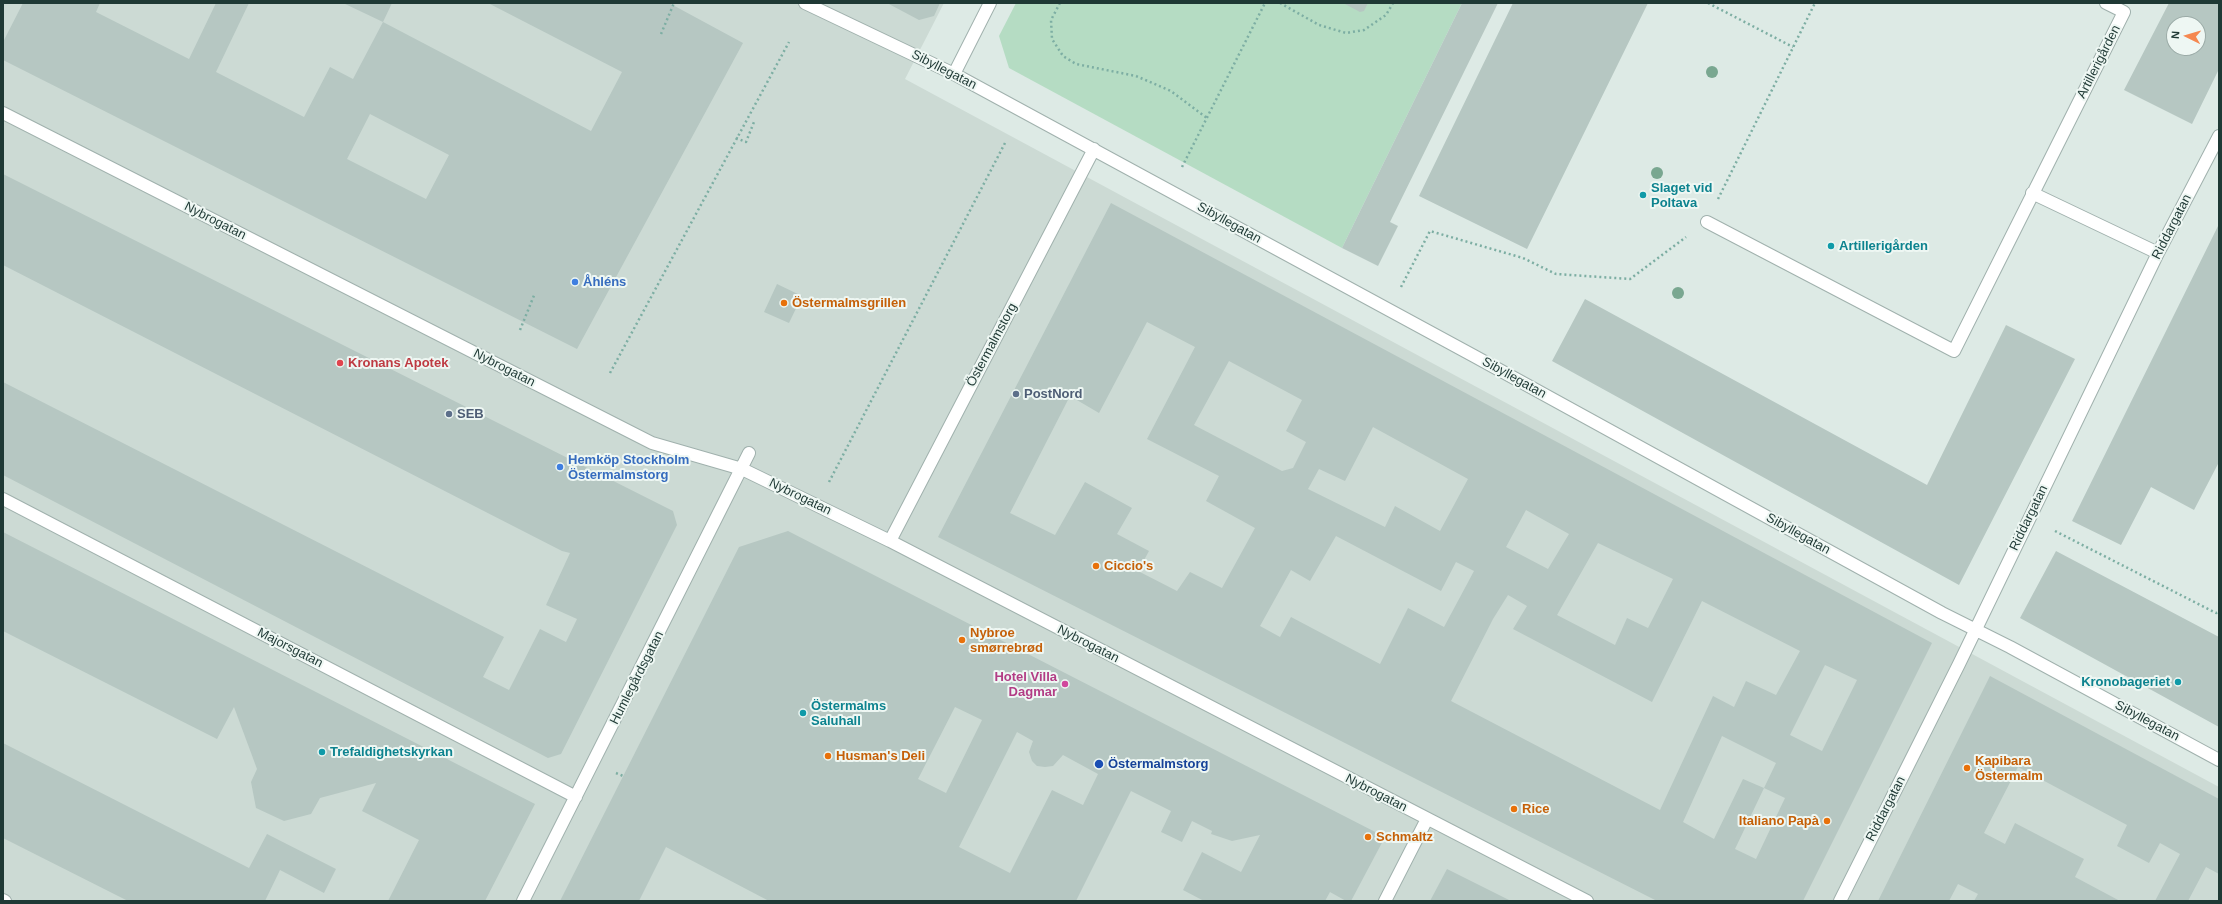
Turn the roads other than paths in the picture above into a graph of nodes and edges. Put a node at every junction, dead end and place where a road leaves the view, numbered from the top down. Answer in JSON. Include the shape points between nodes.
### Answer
{"nodes":[{"id":1,"x":805,"y":3,"type":"edge"},
{"id":2,"x":990,"y":3,"type":"edge"},
{"id":3,"x":2106,"y":3,"type":"edge"},
{"id":4,"x":954,"y":74,"type":"junction"},
{"id":5,"x":3,"y":114,"type":"edge"},
{"id":6,"x":2219,"y":136,"type":"edge"},
{"id":7,"x":1094,"y":149,"type":"junction"},
{"id":8,"x":2032,"y":193,"type":"junction"},
{"id":9,"x":1706,"y":222,"type":"road end"},
{"id":10,"x":2158,"y":253,"type":"junction"},
{"id":11,"x":749,"y":453,"type":"dead end"},
{"id":12,"x":742,"y":469,"type":"junction"},
{"id":13,"x":3,"y":499,"type":"edge"},
{"id":14,"x":890,"y":541,"type":"junction"},
{"id":15,"x":1975,"y":630,"type":"junction"},
{"id":16,"x":2219,"y":760,"type":"edge"},
{"id":17,"x":576,"y":797,"type":"junction"},
{"id":18,"x":1427,"y":819,"type":"junction"},
{"id":19,"x":523,"y":901,"type":"edge"},
{"id":20,"x":1385,"y":901,"type":"edge"},
{"id":21,"x":1588,"y":901,"type":"edge"},
{"id":22,"x":1840,"y":901,"type":"edge"}],
"edges":[{"from":1,"to":4,"type":"street","name":"Sibyllegatan"},
{"from":2,"to":4,"type":"street"},
{"from":3,"to":8,"type":"street","name":"Artillerigården","via":[[2124,12]]},
{"from":4,"to":7,"type":"street","name":"Sibyllegatan"},
{"from":5,"to":12,"type":"street","name":"Nybrogatan","via":[[652,443]]},
{"from":6,"to":10,"type":"street","name":"Riddargatan"},
{"from":7,"to":14,"type":"street","name":"Östermalmstorg"},
{"from":7,"to":15,"type":"street","name":"Sibyllegatan"},
{"from":8,"to":9,"type":"street","name":"Artillerigården","via":[[1954,351]]},
{"from":8,"to":10,"type":"street"},
{"from":10,"to":15,"type":"street","name":"Riddargatan"},
{"from":11,"to":12,"type":"street","name":"Humlegårdsgatan"},
{"from":12,"to":14,"type":"street","name":"Nybrogatan"},
{"from":12,"to":17,"type":"street","name":"Humlegårdsgatan"},
{"from":13,"to":17,"type":"street","name":"Majorsgatan"},
{"from":14,"to":18,"type":"street","name":"Nybrogatan"},
{"from":15,"to":16,"type":"street","name":"Sibyllegatan"},
{"from":15,"to":22,"type":"street","name":"Riddargatan"},
{"from":17,"to":19,"type":"street","name":"Humlegårdsgatan"},
{"from":18,"to":20,"type":"street"},
{"from":18,"to":21,"type":"street","name":"Nybrogatan"}]}
